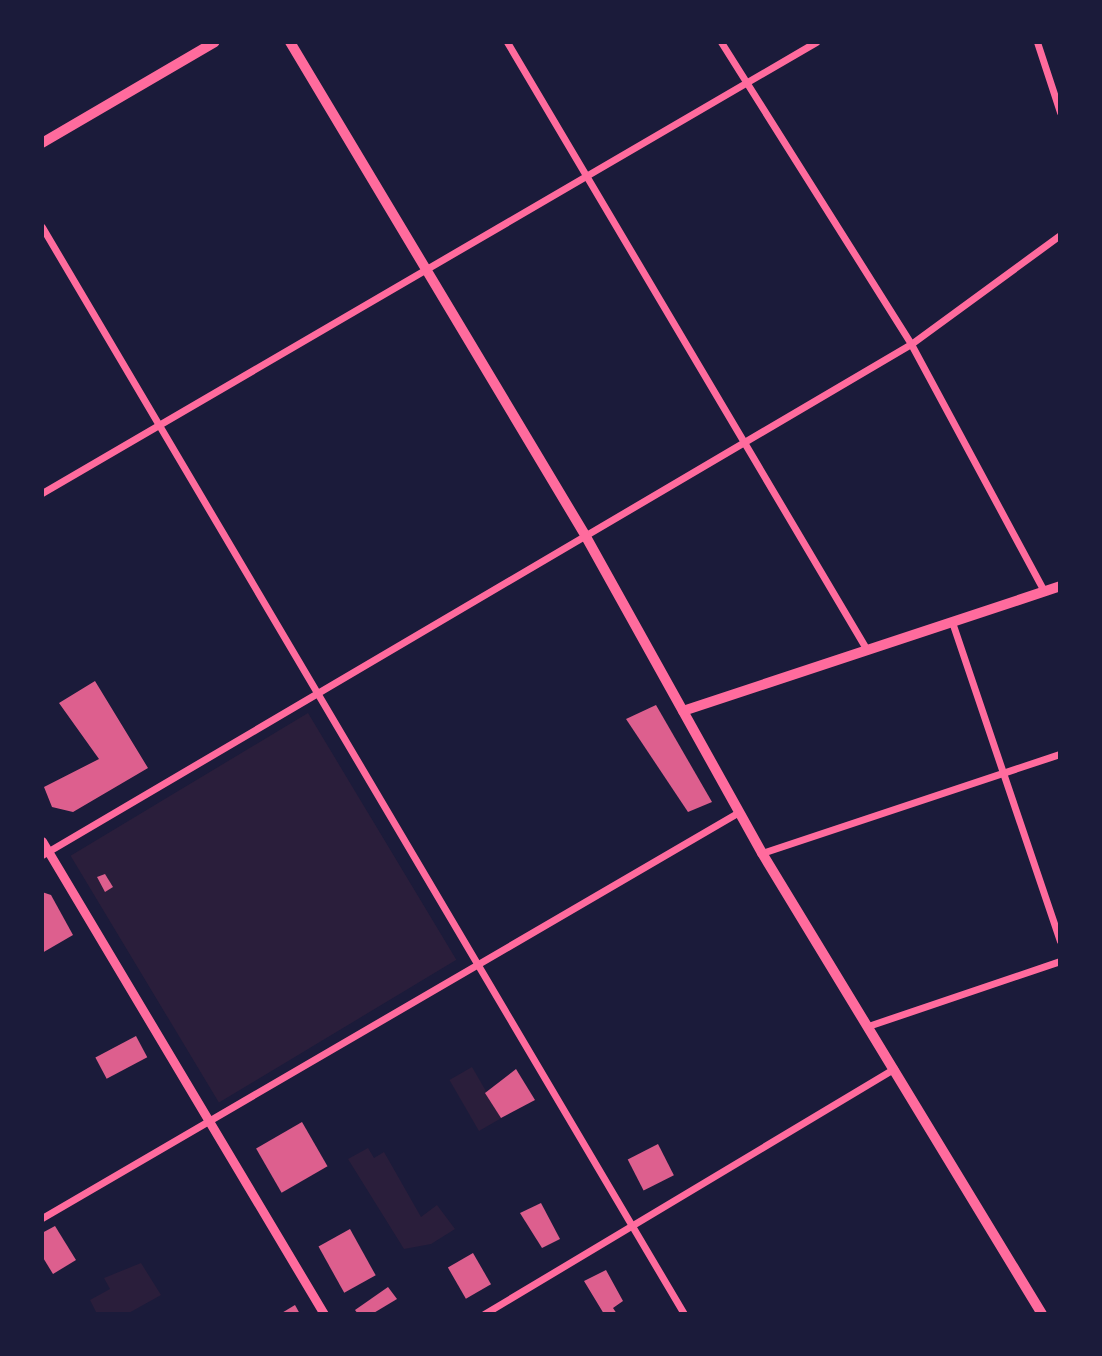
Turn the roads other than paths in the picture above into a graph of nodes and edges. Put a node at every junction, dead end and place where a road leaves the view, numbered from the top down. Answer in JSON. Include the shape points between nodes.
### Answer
{"nodes":[{"id":1,"x":215,"y":42,"type":"edge"},
{"id":2,"x":290,"y":42,"type":"edge"},
{"id":3,"x":507,"y":42,"type":"edge"},
{"id":4,"x":721,"y":42,"type":"edge"},
{"id":5,"x":816,"y":42,"type":"edge"},
{"id":6,"x":1037,"y":42,"type":"edge"},
{"id":7,"x":744,"y":83,"type":"junction"},
{"id":8,"x":1060,"y":112,"type":"edge"},
{"id":9,"x":42,"y":143,"type":"edge"},
{"id":10,"x":585,"y":174,"type":"junction"},
{"id":11,"x":42,"y":227,"type":"edge"},
{"id":12,"x":1060,"y":235,"type":"edge"},
{"id":13,"x":424,"y":266,"type":"junction"},
{"id":14,"x":911,"y":344,"type":"junction"},
{"id":15,"x":158,"y":424,"type":"junction"},
{"id":16,"x":743,"y":442,"type":"junction"},
{"id":17,"x":42,"y":493,"type":"edge"},
{"id":18,"x":585,"y":535,"type":"junction"},
{"id":19,"x":1060,"y":586,"type":"edge"},
{"id":20,"x":1044,"y":591,"type":"junction"},
{"id":21,"x":952,"y":622,"type":"junction"},
{"id":22,"x":867,"y":650,"type":"junction"},
{"id":23,"x":315,"y":693,"type":"junction"},
{"id":24,"x":683,"y":711,"type":"junction"},
{"id":25,"x":1060,"y":754,"type":"edge"},
{"id":26,"x":1003,"y":773,"type":"junction"},
{"id":27,"x":739,"y":812,"type":"junction"},
{"id":28,"x":42,"y":841,"type":"edge"},
{"id":29,"x":45,"y":853,"type":"edge"},
{"id":30,"x":762,"y":853,"type":"junction"},
{"id":31,"x":1060,"y":941,"type":"edge"},
{"id":32,"x":1060,"y":961,"type":"edge"},
{"id":33,"x":475,"y":966,"type":"junction"},
{"id":34,"x":871,"y":1025,"type":"junction"},
{"id":35,"x":896,"y":1068,"type":"junction"},
{"id":36,"x":212,"y":1118,"type":"junction"},
{"id":37,"x":42,"y":1218,"type":"edge"},
{"id":38,"x":634,"y":1225,"type":"junction"},
{"id":39,"x":324,"y":1314,"type":"edge"},
{"id":40,"x":484,"y":1314,"type":"edge"},
{"id":41,"x":684,"y":1314,"type":"edge"},
{"id":42,"x":1042,"y":1314,"type":"edge"}],
"edges":[{"from":1,"to":9,"type":"main road"},
{"from":2,"to":13,"type":"main road"},
{"from":3,"to":10,"type":"street"},
{"from":4,"to":7,"type":"street"},
{"from":5,"to":7,"type":"street"},
{"from":6,"to":8,"type":"street"},
{"from":7,"to":10,"type":"street"},
{"from":7,"to":14,"type":"street"},
{"from":10,"to":13,"type":"street"},
{"from":10,"to":16,"type":"street"},
{"from":11,"to":15,"type":"street"},
{"from":12,"to":14,"type":"street"},
{"from":13,"to":15,"type":"street"},
{"from":13,"to":18,"type":"main road"},
{"from":14,"to":16,"type":"street"},
{"from":14,"to":20,"type":"street"},
{"from":15,"to":17,"type":"street"},
{"from":15,"to":23,"type":"street"},
{"from":16,"to":18,"type":"street"},
{"from":16,"to":22,"type":"street"},
{"from":18,"to":23,"type":"street"},
{"from":18,"to":24,"type":"main road"},
{"from":19,"to":20,"type":"main road"},
{"from":20,"to":21,"type":"main road"},
{"from":21,"to":22,"type":"main road"},
{"from":21,"to":26,"type":"street"},
{"from":22,"to":24,"type":"main road"},
{"from":23,"to":29,"type":"street"},
{"from":23,"to":33,"type":"street"},
{"from":24,"to":27,"type":"main road"},
{"from":25,"to":26,"type":"street"},
{"from":26,"to":30,"type":"street"},
{"from":26,"to":31,"type":"street"},
{"from":27,"to":30,"type":"main road"},
{"from":27,"to":33,"type":"street"},
{"from":28,"to":29,"type":"street"},
{"from":29,"to":36,"type":"street"},
{"from":30,"to":34,"type":"main road"},
{"from":32,"to":34,"type":"street"},
{"from":33,"to":36,"type":"street"},
{"from":33,"to":38,"type":"street"},
{"from":34,"to":35,"type":"main road"},
{"from":35,"to":38,"type":"street"},
{"from":35,"to":42,"type":"main road"},
{"from":36,"to":37,"type":"street"},
{"from":36,"to":39,"type":"street"},
{"from":38,"to":40,"type":"street"},
{"from":38,"to":41,"type":"street"}]}
